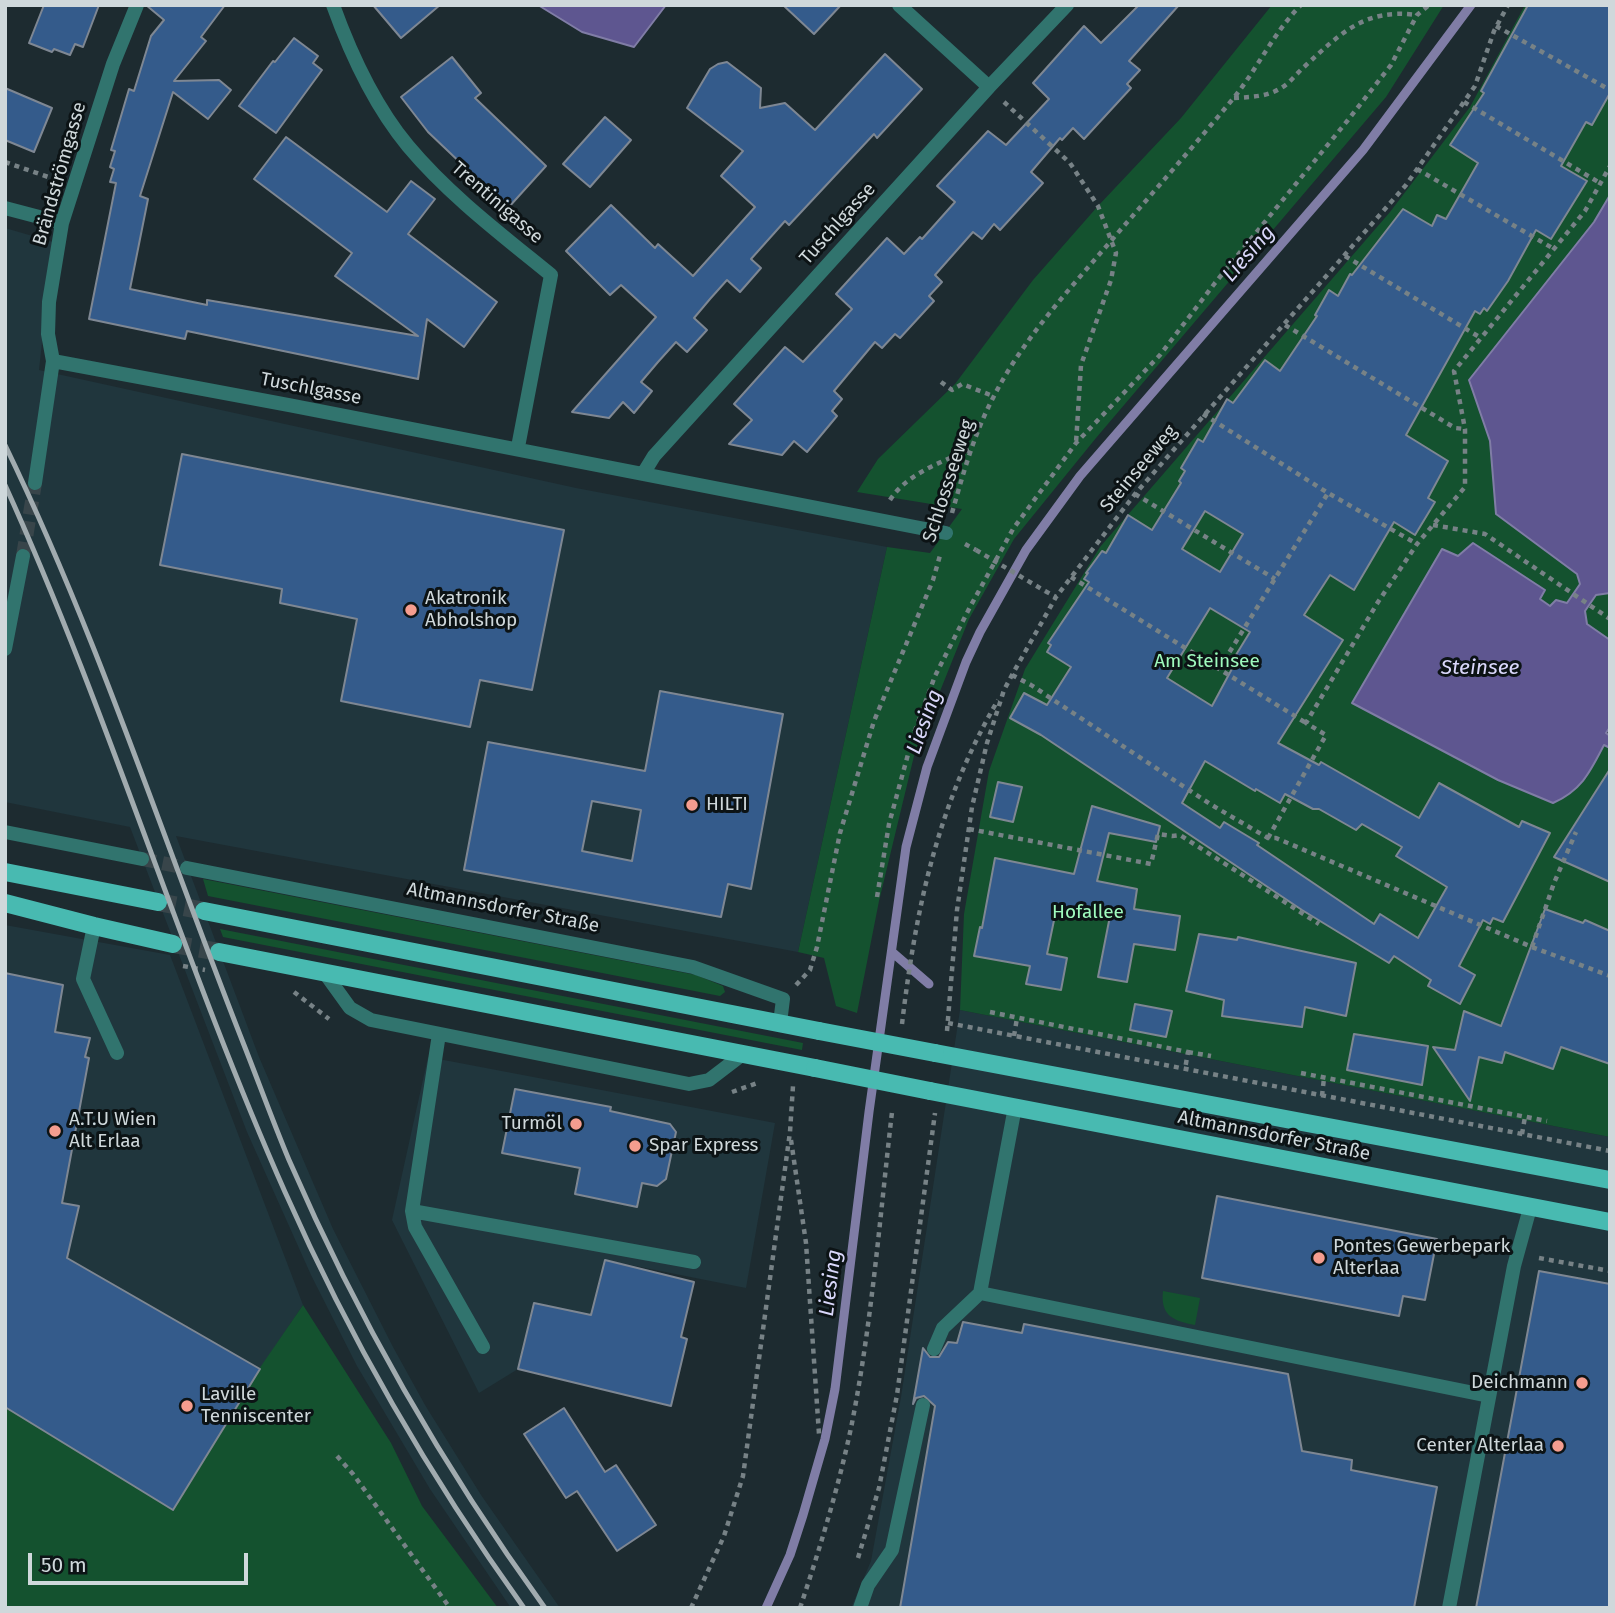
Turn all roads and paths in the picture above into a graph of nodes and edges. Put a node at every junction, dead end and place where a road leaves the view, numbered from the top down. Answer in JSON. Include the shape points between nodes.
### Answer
{"nodes":[{"id":1,"x":137,"y":5,"type":"edge"},
{"id":2,"x":333,"y":5,"type":"edge"},
{"id":3,"x":900,"y":5,"type":"edge"},
{"id":4,"x":1068,"y":5,"type":"edge"},
{"id":5,"x":1300,"y":5,"type":"edge"},
{"id":6,"x":1429,"y":5,"type":"edge"},
{"id":7,"x":1508,"y":5,"type":"edge"},
{"id":8,"x":1417,"y":15,"type":"junction"},
{"id":9,"x":1496,"y":26,"type":"junction"},
{"id":10,"x":989,"y":87,"type":"junction"},
{"id":11,"x":1610,"y":90,"type":"edge"},
{"id":12,"x":1234,"y":98,"type":"junction"},
{"id":13,"x":1464,"y":102,"type":"junction"},
{"id":14,"x":5,"y":162,"type":"edge"},
{"id":15,"x":1610,"y":166,"type":"edge"},
{"id":16,"x":1417,"y":169,"type":"junction"},
{"id":17,"x":1600,"y":183,"type":"junction"},
{"id":18,"x":74,"y":185,"type":"junction"},
{"id":19,"x":5,"y":208,"type":"edge"},
{"id":20,"x":62,"y":223,"type":"junction"},
{"id":21,"x":1112,"y":240,"type":"junction"},
{"id":22,"x":1554,"y":249,"type":"junction"},
{"id":23,"x":1345,"y":256,"type":"junction"},
{"id":24,"x":1285,"y":325,"type":"junction"},
{"id":25,"x":1482,"y":338,"type":"junction"},
{"id":26,"x":53,"y":361,"type":"junction"},
{"id":27,"x":941,"y":382,"type":"dead end"},
{"id":28,"x":993,"y":396,"type":"junction"},
{"id":29,"x":1203,"y":414,"type":"junction"},
{"id":30,"x":1465,"y":429,"type":"junction"},
{"id":31,"x":1076,"y":443,"type":"junction"},
{"id":32,"x":517,"y":447,"type":"junction"},
{"id":33,"x":971,"y":448,"type":"junction"},
{"id":34,"x":643,"y":474,"type":"junction"},
{"id":35,"x":35,"y":483,"type":"tunnel mouth"},
{"id":36,"x":1328,"y":493,"type":"junction"},
{"id":37,"x":1135,"y":494,"type":"junction"},
{"id":38,"x":881,"y":520,"type":"junction"},
{"id":39,"x":1433,"y":525,"type":"junction"},
{"id":40,"x":946,"y":533,"type":"junction"},
{"id":41,"x":1417,"y":544,"type":"junction"},
{"id":42,"x":976,"y":550,"type":"dead end"},
{"id":43,"x":23,"y":556,"type":"tunnel mouth"},
{"id":44,"x":1071,"y":577,"type":"junction"},
{"id":45,"x":1275,"y":579,"type":"junction"},
{"id":46,"x":1056,"y":597,"type":"junction"},
{"id":47,"x":1610,"y":619,"type":"edge"},
{"id":48,"x":5,"y":649,"type":"edge"},
{"id":49,"x":1219,"y":669,"type":"junction"},
{"id":50,"x":1012,"y":675,"type":"junction"},
{"id":51,"x":1004,"y":690,"type":"junction"},
{"id":52,"x":1306,"y":723,"type":"junction"},
{"id":53,"x":969,"y":829,"type":"junction"},
{"id":54,"x":5,"y":832,"type":"edge"},
{"id":55,"x":1576,"y":832,"type":"dead end"},
{"id":56,"x":1268,"y":838,"type":"junction"},
{"id":57,"x":142,"y":859,"type":"tunnel mouth"},
{"id":58,"x":187,"y":868,"type":"tunnel mouth"},
{"id":59,"x":5,"y":872,"type":"edge"},
{"id":60,"x":877,"y":897,"type":"dead end"},
{"id":61,"x":158,"y":902,"type":"tunnel mouth"},
{"id":62,"x":5,"y":903,"type":"edge"},
{"id":63,"x":204,"y":911,"type":"tunnel mouth"},
{"id":64,"x":1319,"y":924,"type":"dead end"},
{"id":65,"x":94,"y":926,"type":"junction"},
{"id":66,"x":173,"y":944,"type":"tunnel mouth"},
{"id":67,"x":1532,"y":947,"type":"junction"},
{"id":68,"x":219,"y":952,"type":"tunnel mouth"},
{"id":69,"x":324,"y":972,"type":"junction"},
{"id":70,"x":1610,"y":976,"type":"edge"},
{"id":71,"x":783,"y":999,"type":"junction"},
{"id":72,"x":990,"y":1012,"type":"dead end"},
{"id":73,"x":1017,"y":1018,"type":"junction"},
{"id":74,"x":780,"y":1023,"type":"junction"},
{"id":75,"x":902,"y":1024,"type":"dead end"},
{"id":76,"x":439,"y":1034,"type":"junction"},
{"id":77,"x":1014,"y":1036,"type":"junction"},
{"id":78,"x":1188,"y":1052,"type":"junction"},
{"id":79,"x":117,"y":1053,"type":"dead end"},
{"id":80,"x":743,"y":1054,"type":"junction"},
{"id":81,"x":1211,"y":1056,"type":"dead end"},
{"id":82,"x":793,"y":1064,"type":"junction"},
{"id":83,"x":1185,"y":1070,"type":"junction"},
{"id":84,"x":1301,"y":1073,"type":"dead end"},
{"id":85,"x":1324,"y":1078,"type":"junction"},
{"id":86,"x":934,"y":1091,"type":"junction"},
{"id":87,"x":1322,"y":1096,"type":"junction"},
{"id":88,"x":1015,"y":1107,"type":"junction"},
{"id":89,"x":892,"y":1112,"type":"dead end"},
{"id":90,"x":1525,"y":1117,"type":"junction"},
{"id":91,"x":1547,"y":1121,"type":"dead end"},
{"id":92,"x":790,"y":1132,"type":"junction"},
{"id":93,"x":1522,"y":1134,"type":"junction"},
{"id":94,"x":1610,"y":1151,"type":"edge"},
{"id":95,"x":1610,"y":1180,"type":"edge"},
{"id":96,"x":1530,"y":1208,"type":"junction"},
{"id":97,"x":412,"y":1211,"type":"junction"},
{"id":98,"x":1609,"y":1223,"type":"edge"},
{"id":99,"x":1517,"y":1254,"type":"junction"},
{"id":100,"x":694,"y":1262,"type":"dead end"},
{"id":101,"x":1610,"y":1271,"type":"edge"},
{"id":102,"x":980,"y":1293,"type":"junction"},
{"id":103,"x":484,"y":1347,"type":"dead end"},
{"id":104,"x":933,"y":1349,"type":"dead end"},
{"id":105,"x":1489,"y":1396,"type":"junction"},
{"id":106,"x":923,"y":1405,"type":"dead end"},
{"id":107,"x":819,"y":1434,"type":"dead end"},
{"id":108,"x":337,"y":1456,"type":"dead end"},
{"id":109,"x":857,"y":1561,"type":"dead end"},
{"id":110,"x":450,"y":1608,"type":"edge"},
{"id":111,"x":691,"y":1608,"type":"edge"},
{"id":112,"x":800,"y":1608,"type":"edge"},
{"id":113,"x":860,"y":1608,"type":"edge"},
{"id":114,"x":1449,"y":1608,"type":"edge"}],
"edges":[{"from":1,"to":18,"type":"street","name":"Brändströmgasse"},
{"from":2,"to":32,"type":"street","name":"Trentinigasse","via":[[374,98],[408,146],[448,188],[551,275]]},
{"from":3,"to":10,"type":"street"},
{"from":4,"to":10,"type":"street","name":"Tuschlgasse"},
{"from":5,"to":12,"type":"path","name":"Schlossseeweg"},
{"from":6,"to":8,"type":"path"},
{"from":7,"to":9,"type":"path","name":"Steinseeweg"},
{"from":8,"to":12,"type":"path","via":[[1396,12],[1373,17],[1342,33],[1282,88],[1257,97]]},
{"from":8,"to":31,"type":"path","via":[[1391,65],[1348,120],[1160,355]]},
{"from":9,"to":11,"type":"path"},
{"from":9,"to":13,"type":"path","name":"Steinseeweg","via":[[1475,86]]},
{"from":10,"to":21,"type":"path","via":[[1070,163],[1098,206]]},
{"from":10,"to":34,"type":"street","name":"Tuschlgasse","via":[[654,456]]},
{"from":12,"to":21,"type":"path","name":"Schlossseeweg"},
{"from":13,"to":16,"type":"path","name":"Steinseeweg"},
{"from":13,"to":17,"type":"path"},
{"from":14,"to":18,"type":"path"},
{"from":15,"to":17,"type":"path"},
{"from":16,"to":22,"type":"path"},
{"from":16,"to":23,"type":"path","name":"Steinseeweg"},
{"from":17,"to":22,"type":"path","via":[[1585,211]]},
{"from":18,"to":20,"type":"street","name":"Brändströmgasse"},
{"from":19,"to":20,"type":"street"},
{"from":20,"to":26,"type":"street","name":"Brändströmgasse","via":[[48,318]]},
{"from":21,"to":28,"type":"path","name":"Schlossseeweg","via":[[1063,296]]},
{"from":21,"to":31,"type":"path","via":[[1116,253],[1111,280],[1081,365]]},
{"from":22,"to":25,"type":"path"},
{"from":23,"to":24,"type":"path","name":"Steinseeweg"},
{"from":23,"to":25,"type":"path"},
{"from":24,"to":29,"type":"path","name":"Steinseeweg"},
{"from":24,"to":30,"type":"path","via":[[1455,428]]},
{"from":25,"to":30,"type":"path","via":[[1454,371]]},
{"from":26,"to":32,"type":"street","name":"Tuschlgasse"},
{"from":26,"to":35,"type":"street","name":"Brändströmgasse"},
{"from":27,"to":28,"type":"path","via":[[952,390],[962,384]]},
{"from":28,"to":33,"type":"path","name":"Schlossseeweg"},
{"from":29,"to":36,"type":"path"},
{"from":29,"to":37,"type":"path","name":"Steinseeweg"},
{"from":30,"to":39,"type":"path","via":[[1465,487]]},
{"from":31,"to":60,"type":"path","via":[[1013,529],[936,676],[912,736]]},
{"from":32,"to":34,"type":"street","name":"Tuschlgasse"},
{"from":33,"to":38,"type":"path","via":[[923,470],[894,494]]},
{"from":33,"to":40,"type":"path","name":"Schlossseeweg"},
{"from":34,"to":38,"type":"street","name":"Tuschlgasse"},
{"from":36,"to":41,"type":"path"},
{"from":36,"to":45,"type":"path"},
{"from":37,"to":44,"type":"path","name":"Steinseeweg"},
{"from":37,"to":45,"type":"path"},
{"from":38,"to":40,"type":"street","name":"Tuschlgasse"},
{"from":39,"to":41,"type":"path"},
{"from":39,"to":47,"type":"path","via":[[1485,534]]},
{"from":40,"to":71,"type":"path","name":"Schlossseeweg","via":[[933,580],[888,683],[854,782],[810,970]]},
{"from":41,"to":52,"type":"path"},
{"from":42,"to":46,"type":"path","bridge":true},
{"from":43,"to":48,"type":"street"},
{"from":44,"to":46,"type":"path","name":"Steinseeweg"},
{"from":44,"to":49,"type":"path"},
{"from":45,"to":49,"type":"path"},
{"from":46,"to":50,"type":"path","name":"Steinseeweg"},
{"from":49,"to":52,"type":"path"},
{"from":50,"to":51,"type":"path","name":"Steinseeweg"},
{"from":50,"to":56,"type":"path"},
{"from":51,"to":53,"type":"path","name":"Steinseeweg","via":[[981,764]]},
{"from":51,"to":75,"type":"path","via":[[980,731],[947,809],[921,901]]},
{"from":52,"to":56,"type":"path","via":[[1325,735]]},
{"from":53,"to":64,"type":"path","via":[[1150,864],[1158,834],[1180,835]]},
{"from":53,"to":77,"type":"path","name":"Steinseeweg","via":[[948,1023]]},
{"from":54,"to":57,"type":"street"},
{"from":55,"to":67,"type":"path"},
{"from":56,"to":67,"type":"path"},
{"from":58,"to":71,"type":"street","name":"Altmannsdorfer Straße","via":[[694,967]]},
{"from":59,"to":61,"type":"main road"},
{"from":62,"to":65,"type":"main road"},
{"from":63,"to":74,"type":"main road"},
{"from":65,"to":66,"type":"main road"},
{"from":65,"to":79,"type":"street","via":[[83,979]]},
{"from":67,"to":70,"type":"path"},
{"from":68,"to":69,"type":"main road"},
{"from":69,"to":76,"type":"street","via":[[360,1016]]},
{"from":69,"to":80,"type":"main road"},
{"from":71,"to":74,"type":"street"},
{"from":72,"to":73,"type":"path"},
{"from":73,"to":77,"type":"path"},
{"from":73,"to":78,"type":"path"},
{"from":74,"to":95,"type":"main road","name":"Altmannsdorfer Straße","bridge":true},
{"from":76,"to":80,"type":"street","via":[[694,1084],[709,1080]]},
{"from":76,"to":97,"type":"street"},
{"from":77,"to":83,"type":"path"},
{"from":78,"to":81,"type":"path"},
{"from":78,"to":83,"type":"path"},
{"from":80,"to":82,"type":"main road"},
{"from":82,"to":86,"type":"main road","name":"Altmannsdorfer Straße","bridge":true},
{"from":82,"to":92,"type":"path"},
{"from":83,"to":87,"type":"path"},
{"from":84,"to":85,"type":"path"},
{"from":85,"to":87,"type":"path"},
{"from":85,"to":90,"type":"path"},
{"from":86,"to":88,"type":"main road","name":"Altmannsdorfer Straße"},
{"from":86,"to":109,"type":"path","via":[[897,1395],[879,1488]]},
{"from":87,"to":93,"type":"path"},
{"from":88,"to":96,"type":"main road","name":"Altmannsdorfer Straße"},
{"from":88,"to":102,"type":"street"},
{"from":89,"to":112,"type":"path","via":[[852,1424]]},
{"from":90,"to":91,"type":"path"},
{"from":90,"to":93,"type":"path"},
{"from":92,"to":107,"type":"path","via":[[806,1243]]},
{"from":92,"to":111,"type":"path","via":[[743,1476],[724,1536]]},
{"from":93,"to":94,"type":"path"},
{"from":96,"to":98,"type":"main road","name":"Altmannsdorfer Straße"},
{"from":96,"to":99,"type":"street"},
{"from":97,"to":100,"type":"street"},
{"from":97,"to":103,"type":"street","via":[[415,1227]]},
{"from":99,"to":101,"type":"path"},
{"from":99,"to":105,"type":"street"},
{"from":102,"to":104,"type":"street","via":[[943,1328]]},
{"from":102,"to":105,"type":"street"},
{"from":105,"to":114,"type":"street"},
{"from":106,"to":113,"type":"street","via":[[892,1550],[868,1585]]},
{"from":108,"to":110,"type":"path"}]}
